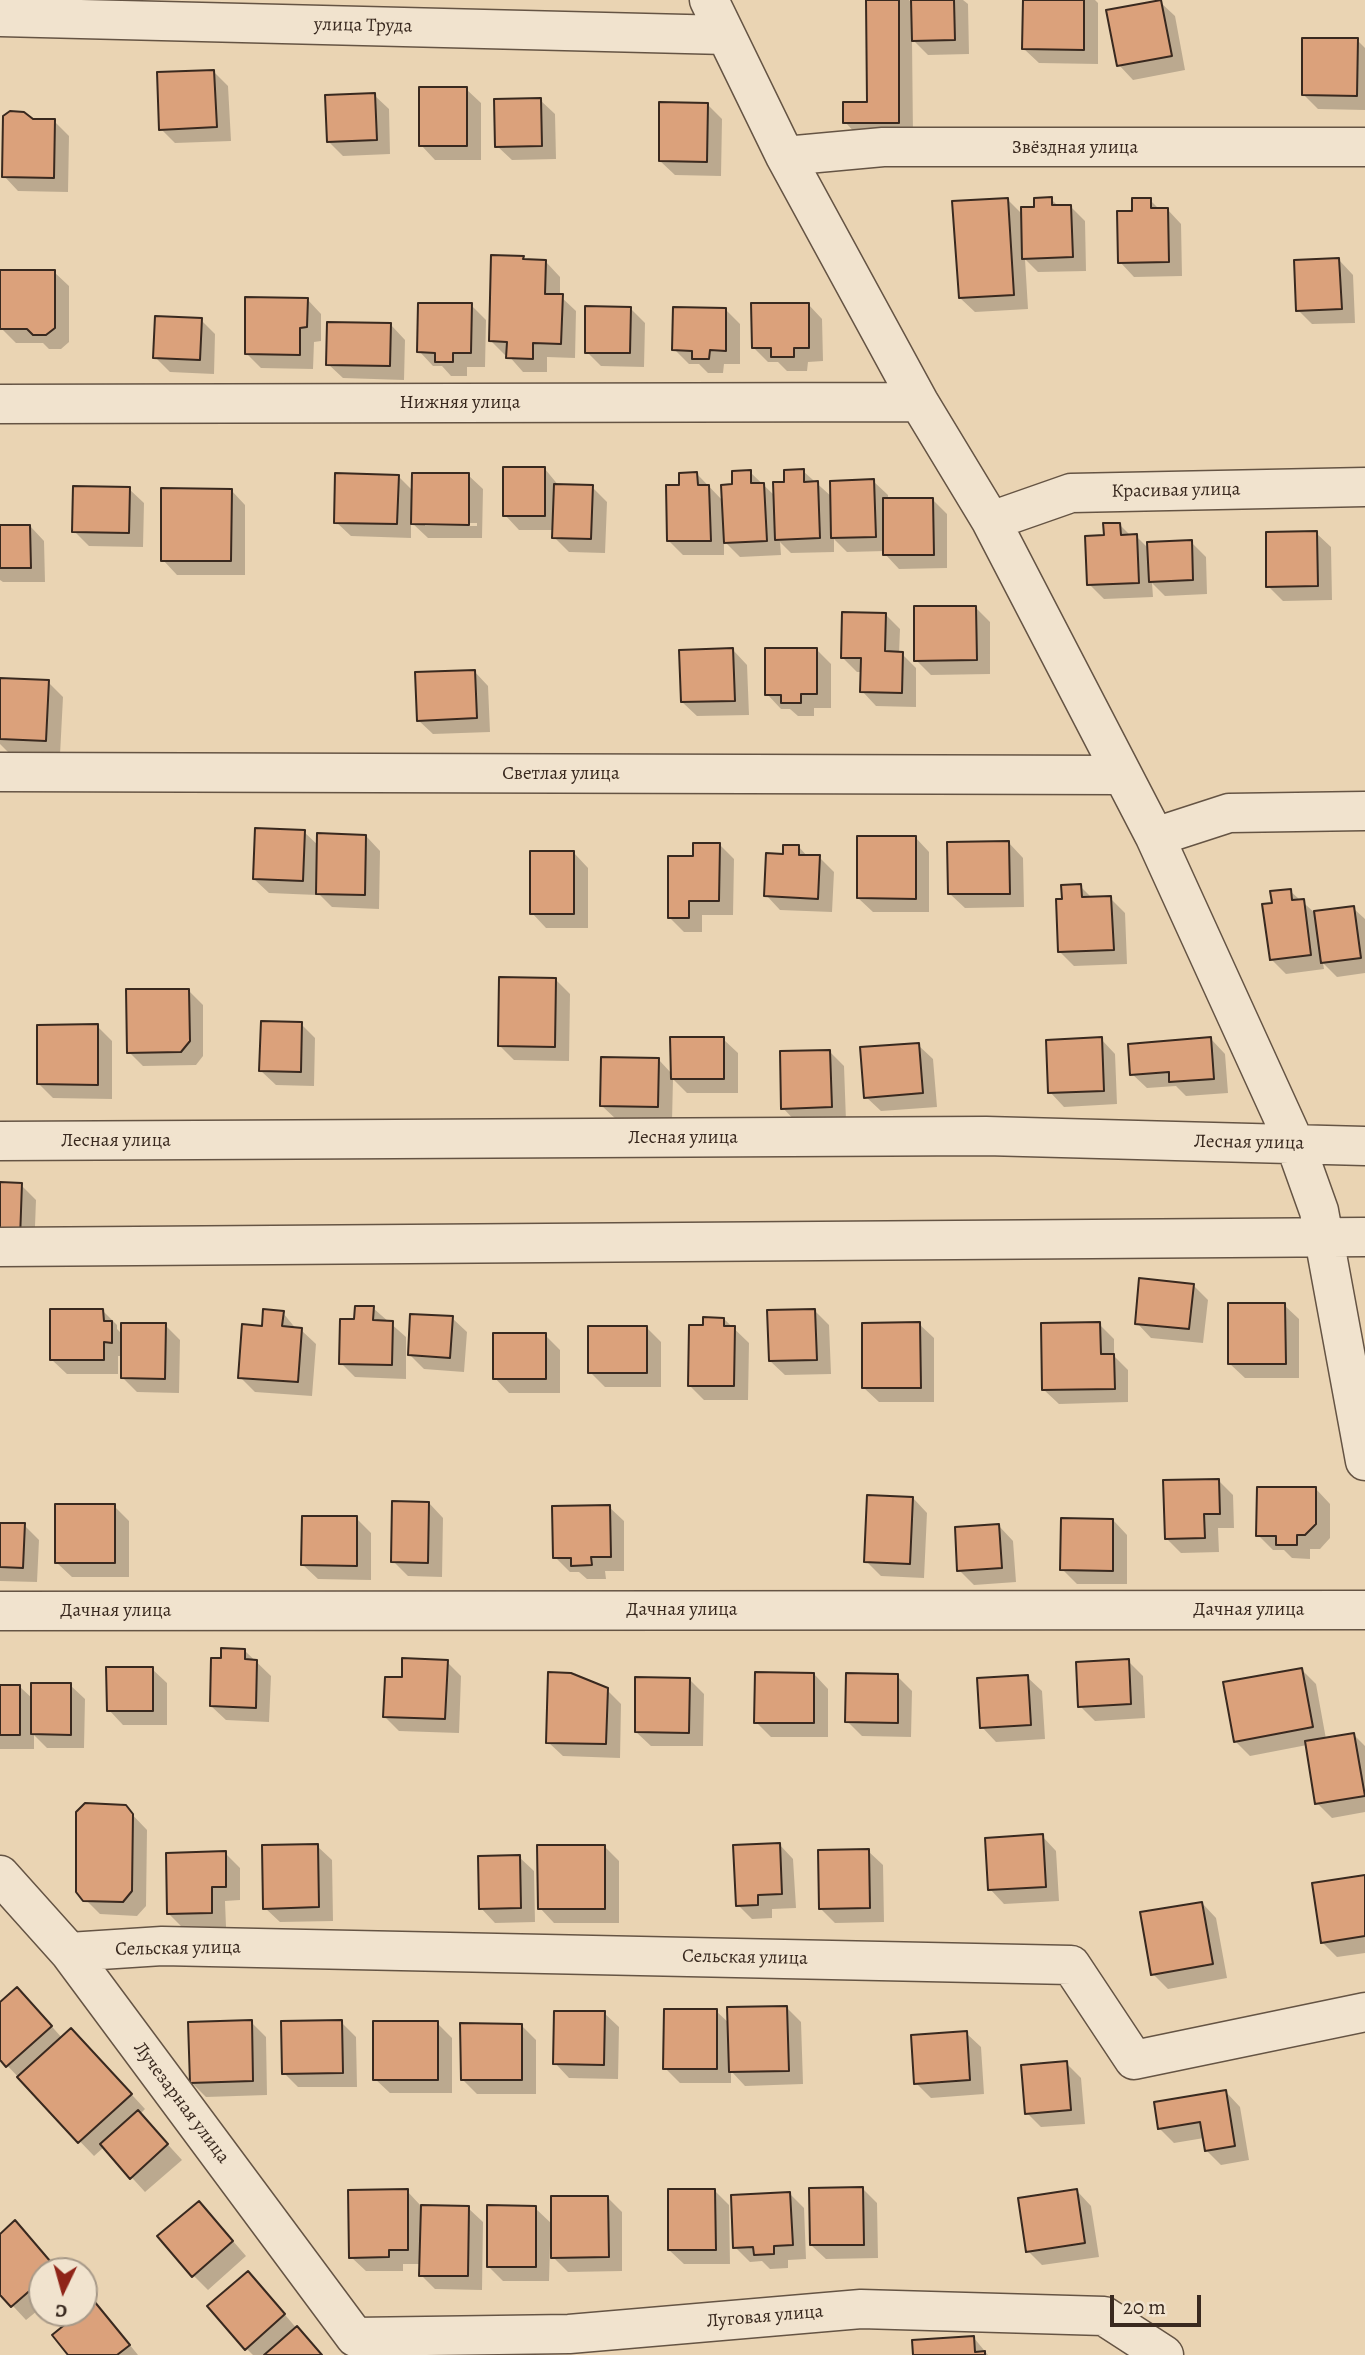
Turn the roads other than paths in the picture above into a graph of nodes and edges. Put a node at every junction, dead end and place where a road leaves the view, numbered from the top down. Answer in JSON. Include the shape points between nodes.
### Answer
{"nodes":[{"id":1,"x":709,"y":0,"type":"edge"},
{"id":2,"x":0,"y":17,"type":"edge"},
{"id":3,"x":726,"y":35,"type":"junction"},
{"id":4,"x":1365,"y":147,"type":"edge"},
{"id":5,"x":785,"y":156,"type":"junction"},
{"id":6,"x":919,"y":402,"type":"junction"},
{"id":7,"x":0,"y":404,"type":"edge"},
{"id":8,"x":1365,"y":487,"type":"edge"},
{"id":9,"x":991,"y":521,"type":"junction"},
{"id":10,"x":0,"y":772,"type":"edge"},
{"id":11,"x":1121,"y":775,"type":"junction"},
{"id":12,"x":1365,"y":811,"type":"edge"},
{"id":13,"x":1155,"y":837,"type":"junction"},
{"id":14,"x":0,"y":1141,"type":"edge"},
{"id":15,"x":1295,"y":1144,"type":"junction"},
{"id":16,"x":1365,"y":1146,"type":"edge"},
{"id":17,"x":1324,"y":1237,"type":"junction"},
{"id":18,"x":1365,"y":1237,"type":"edge"},
{"id":19,"x":0,"y":1247,"type":"edge"},
{"id":20,"x":1365,"y":1461,"type":"edge"},
{"id":21,"x":1365,"y":1610,"type":"edge"},
{"id":22,"x":0,"y":1611,"type":"edge"},
{"id":23,"x":0,"y":1875,"type":"edge"},
{"id":24,"x":69,"y":1952,"type":"junction"},
{"id":25,"x":1365,"y":2012,"type":"edge"},
{"id":26,"x":355,"y":2337,"type":"joint"},
{"id":27,"x":1164,"y":2355,"type":"edge"}],
"edges":[{"from":1,"to":3,"type":"street"},
{"from":2,"to":3,"type":"street","name":"улица Труда"},
{"from":3,"to":5,"type":"street"},
{"from":4,"to":5,"type":"street","name":"Звёздная улица","via":[[883,147]]},
{"from":5,"to":6,"type":"street"},
{"from":6,"to":7,"type":"street","name":"Нижняя улица"},
{"from":6,"to":9,"type":"street"},
{"from":8,"to":9,"type":"street","name":"Красивая улица","via":[[1071,493]]},
{"from":9,"to":11,"type":"street"},
{"from":10,"to":11,"type":"street","name":"Светлая улица"},
{"from":11,"to":13,"type":"street"},
{"from":12,"to":13,"type":"street","via":[[1229,813]]},
{"from":13,"to":15,"type":"street"},
{"from":14,"to":15,"type":"street","name":"Лесная улица","via":[[986,1136]]},
{"from":15,"to":16,"type":"street","name":"Лесная улица"},
{"from":15,"to":17,"type":"street","via":[[1320,1211]]},
{"from":17,"to":18,"type":"street"},
{"from":17,"to":19,"type":"street"},
{"from":17,"to":20,"type":"street"},
{"from":21,"to":22,"type":"street","name":"Дачная улица"},
{"from":23,"to":24,"type":"street","name":"Лучезарная улица"},
{"from":24,"to":25,"type":"street","name":"Сельская улица","via":[[176,1947],[1071,1965],[1134,2060]]},
{"from":24,"to":26,"type":"street","name":"Лучезарная улица"},
{"from":26,"to":27,"type":"street","name":"Луговая улица","via":[[569,2334],[862,2309],[1104,2316]]}]}
